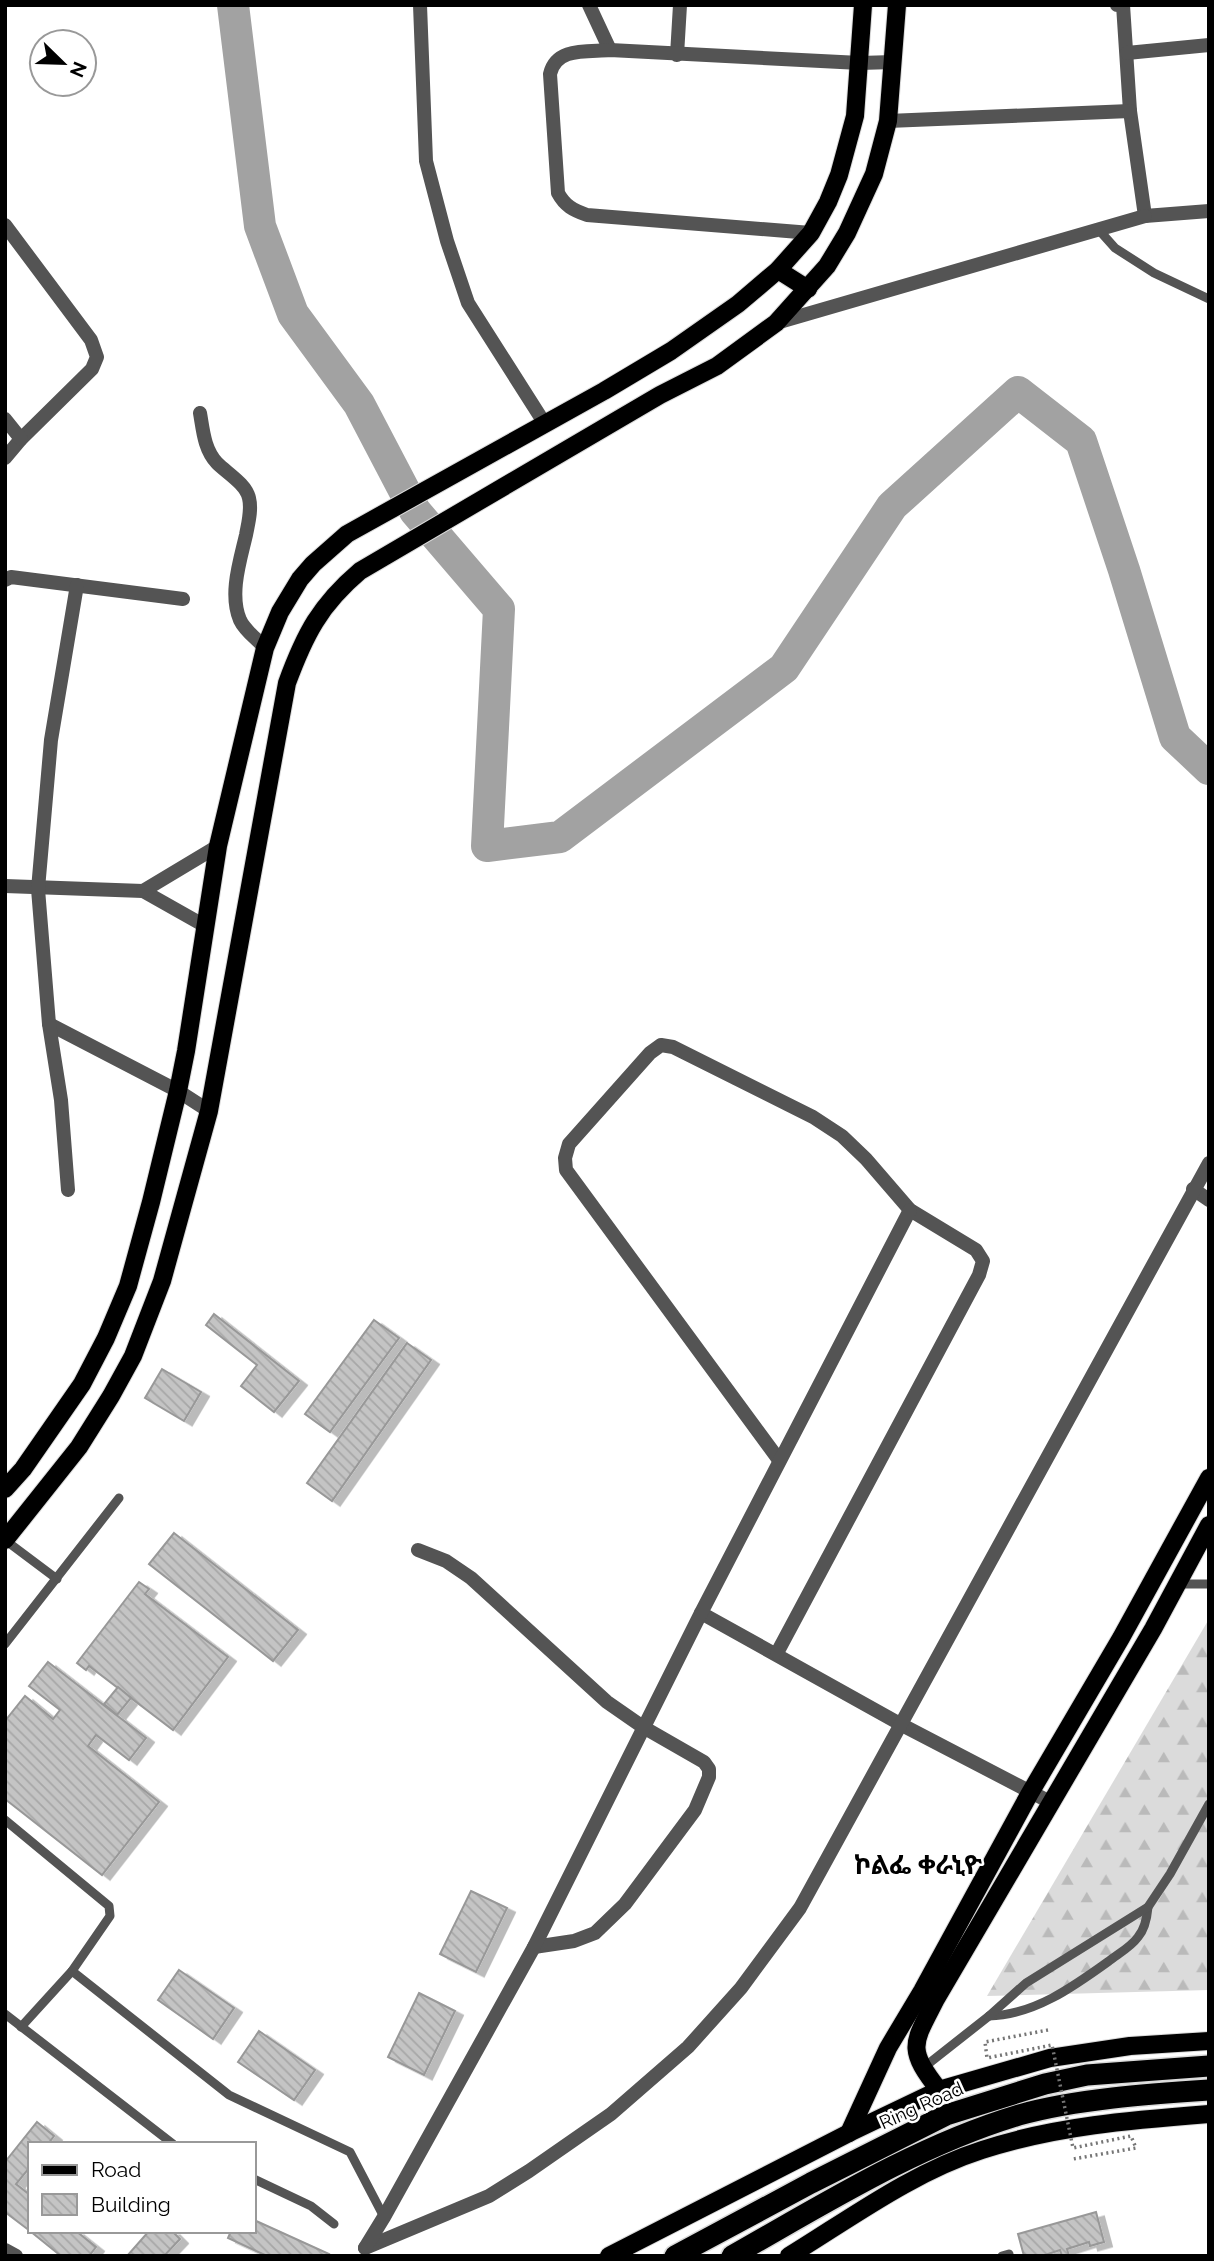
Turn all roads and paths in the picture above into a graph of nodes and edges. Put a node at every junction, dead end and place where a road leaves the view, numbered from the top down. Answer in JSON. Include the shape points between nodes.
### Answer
{"nodes":[{"id":1,"x":420,"y":5,"type":"edge"},
{"id":2,"x":589,"y":5,"type":"edge"},
{"id":3,"x":680,"y":5,"type":"edge"},
{"id":4,"x":863,"y":5,"type":"edge"},
{"id":5,"x":897,"y":5,"type":"edge"},
{"id":6,"x":1117,"y":5,"type":"edge"},
{"id":7,"x":1209,"y":45,"type":"edge"},
{"id":8,"x":610,"y":50,"type":"junction"},
{"id":9,"x":1127,"y":53,"type":"junction"},
{"id":10,"x":677,"y":55,"type":"junction"},
{"id":11,"x":893,"y":62,"type":"junction"},
{"id":12,"x":860,"y":63,"type":"junction"},
{"id":13,"x":1130,"y":111,"type":"junction"},
{"id":14,"x":888,"y":121,"type":"junction"},
{"id":15,"x":1209,"y":211,"type":"edge"},
{"id":16,"x":1144,"y":216,"type":"junction"},
{"id":17,"x":5,"y":225,"type":"edge"},
{"id":18,"x":1098,"y":229,"type":"junction"},
{"id":19,"x":811,"y":233,"type":"junction"},
{"id":20,"x":778,"y":270,"type":"junction"},
{"id":21,"x":808,"y":289,"type":"junction"},
{"id":22,"x":1209,"y":299,"type":"edge"},
{"id":23,"x":776,"y":323,"type":"junction"},
{"id":24,"x":201,"y":413,"type":"dead end"},
{"id":25,"x":5,"y":419,"type":"edge"},
{"id":26,"x":545,"y":424,"type":"junction"},
{"id":27,"x":21,"y":439,"type":"junction"},
{"id":28,"x":5,"y":458,"type":"edge"},
{"id":29,"x":5,"y":580,"type":"edge"},
{"id":30,"x":77,"y":585,"type":"junction"},
{"id":31,"x":183,"y":599,"type":"dead end"},
{"id":32,"x":265,"y":648,"type":"junction"},
{"id":33,"x":218,"y":846,"type":"junction"},
{"id":34,"x":5,"y":886,"type":"edge"},
{"id":35,"x":38,"y":889,"type":"junction"},
{"id":36,"x":143,"y":891,"type":"junction"},
{"id":37,"x":205,"y":926,"type":"junction"},
{"id":38,"x":49,"y":1024,"type":"junction"},
{"id":39,"x":178,"y":1091,"type":"junction"},
{"id":40,"x":209,"y":1111,"type":"junction"},
{"id":41,"x":1209,"y":1163,"type":"edge"},
{"id":42,"x":1193,"y":1189,"type":"junction"},
{"id":43,"x":68,"y":1190,"type":"dead end"},
{"id":44,"x":1209,"y":1200,"type":"edge"},
{"id":45,"x":910,"y":1210,"type":"junction"},
{"id":46,"x":779,"y":1460,"type":"junction"},
{"id":47,"x":1209,"y":1478,"type":"edge"},
{"id":48,"x":5,"y":1489,"type":"edge"},
{"id":49,"x":119,"y":1498,"type":"dead end"},
{"id":50,"x":1209,"y":1525,"type":"edge"},
{"id":51,"x":5,"y":1540,"type":"edge"},
{"id":52,"x":418,"y":1550,"type":"dead end"},
{"id":53,"x":57,"y":1579,"type":"junction"},
{"id":54,"x":1177,"y":1584,"type":"junction"},
{"id":55,"x":1209,"y":1584,"type":"edge"},
{"id":56,"x":701,"y":1613,"type":"junction"},
{"id":57,"x":5,"y":1644,"type":"edge"},
{"id":58,"x":777,"y":1653,"type":"junction"},
{"id":59,"x":902,"y":1725,"type":"junction"},
{"id":60,"x":643,"y":1727,"type":"junction"},
{"id":61,"x":1030,"y":1793,"type":"junction"},
{"id":62,"x":1052,"y":1803,"type":"junction"},
{"id":63,"x":1209,"y":1804,"type":"edge"},
{"id":64,"x":5,"y":1820,"type":"edge"},
{"id":65,"x":1148,"y":1907,"type":"junction"},
{"id":66,"x":534,"y":1947,"type":"junction"},
{"id":67,"x":72,"y":1971,"type":"junction"},
{"id":68,"x":5,"y":2014,"type":"edge"},
{"id":69,"x":989,"y":2016,"type":"junction"},
{"id":70,"x":21,"y":2027,"type":"junction"},
{"id":71,"x":1048,"y":2030,"type":"dead end"},
{"id":72,"x":1209,"y":2041,"type":"edge"},
{"id":73,"x":1209,"y":2066,"type":"edge"},
{"id":74,"x":922,"y":2069,"type":"junction"},
{"id":75,"x":939,"y":2090,"type":"junction"},
{"id":76,"x":1209,"y":2090,"type":"edge"},
{"id":77,"x":1209,"y":2115,"type":"edge"},
{"id":78,"x":849,"y":2133,"type":"junction"},
{"id":79,"x":170,"y":2142,"type":"edge"},
{"id":80,"x":1073,"y":2159,"type":"dead end"},
{"id":81,"x":256,"y":2180,"type":"edge"},
{"id":82,"x":384,"y":2217,"type":"junction"},
{"id":83,"x":334,"y":2224,"type":"dead end"},
{"id":84,"x":5,"y":2250,"type":"edge"},
{"id":85,"x":363,"y":2252,"type":"edge"},
{"id":86,"x":16,"y":2256,"type":"edge"},
{"id":87,"x":609,"y":2256,"type":"edge"},
{"id":88,"x":674,"y":2256,"type":"edge"},
{"id":89,"x":732,"y":2256,"type":"edge"},
{"id":90,"x":789,"y":2256,"type":"edge"}],
"edges":[{"from":1,"to":26,"type":"street","via":[[426,161],[447,241],[468,303]]},
{"from":2,"to":8,"type":"street"},
{"from":3,"to":10,"type":"street"},
{"from":4,"to":12,"type":"main road"},
{"from":5,"to":11,"type":"main road"},
{"from":6,"to":9,"type":"street","via":[[1123,5]]},
{"from":7,"to":9,"type":"street"},
{"from":8,"to":10,"type":"street"},
{"from":8,"to":19,"type":"street","via":[[572,52],[552,64],[558,193],[563,202],[587,215]]},
{"from":9,"to":13,"type":"street"},
{"from":10,"to":12,"type":"street"},
{"from":11,"to":12,"type":"street"},
{"from":11,"to":14,"type":"main road"},
{"from":12,"to":19,"type":"main road","via":[[855,116],[839,175]]},
{"from":13,"to":14,"type":"street"},
{"from":13,"to":16,"type":"street"},
{"from":14,"to":21,"type":"main road","via":[[863,201],[827,266]]},
{"from":15,"to":16,"type":"street"},
{"from":16,"to":18,"type":"street"},
{"from":17,"to":27,"type":"street","via":[[92,340],[97,357],[92,369]]},
{"from":18,"to":22,"type":"lane","via":[[1115,248],[1154,273]]},
{"from":18,"to":23,"type":"street"},
{"from":19,"to":20,"type":"main road"},
{"from":20,"to":21,"type":"main road"},
{"from":20,"to":26,"type":"main road","via":[[671,351]]},
{"from":21,"to":23,"type":"main road"},
{"from":23,"to":40,"type":"main road","via":[[717,366],[360,570],[337,590],[311,626],[286,683]]},
{"from":24,"to":32,"type":"street","via":[[208,448],[249,496],[235,602],[241,621]]},
{"from":25,"to":27,"type":"street"},
{"from":26,"to":32,"type":"main road","via":[[348,534],[300,579]]},
{"from":27,"to":28,"type":"street"},
{"from":29,"to":30,"type":"street"},
{"from":30,"to":31,"type":"street"},
{"from":30,"to":35,"type":"street","via":[[51,740]]},
{"from":32,"to":33,"type":"main road"},
{"from":33,"to":36,"type":"street"},
{"from":33,"to":37,"type":"main road"},
{"from":34,"to":35,"type":"street"},
{"from":35,"to":36,"type":"street"},
{"from":35,"to":38,"type":"street"},
{"from":36,"to":37,"type":"street"},
{"from":37,"to":39,"type":"main road"},
{"from":38,"to":39,"type":"street"},
{"from":38,"to":43,"type":"street"},
{"from":39,"to":40,"type":"street"},
{"from":39,"to":48,"type":"main road","via":[[139,1249],[106,1338],[75,1395]]},
{"from":40,"to":51,"type":"main road","via":[[162,1281],[133,1356],[79,1447]]},
{"from":41,"to":42,"type":"street"},
{"from":42,"to":44,"type":"street"},
{"from":42,"to":59,"type":"street"},
{"from":45,"to":46,"type":"street"},
{"from":45,"to":46,"type":"street","via":[[842,1136],[673,1047],[661,1045],[650,1053],[569,1144],[566,1170]]},
{"from":45,"to":58,"type":"street","via":[[976,1250],[983,1262]]},
{"from":46,"to":56,"type":"street"},
{"from":47,"to":61,"type":"main road"},
{"from":49,"to":53,"type":"lane"},
{"from":50,"to":54,"type":"main road"},
{"from":51,"to":53,"type":"lane"},
{"from":52,"to":60,"type":"street","via":[[471,1578],[607,1702]]},
{"from":53,"to":57,"type":"lane"},
{"from":54,"to":55,"type":"lane"},
{"from":54,"to":62,"type":"main road"},
{"from":56,"to":58,"type":"street"},
{"from":56,"to":60,"type":"street"},
{"from":58,"to":59,"type":"street"},
{"from":59,"to":61,"type":"street"},
{"from":59,"to":85,"type":"street","via":[[800,1908],[741,1988],[688,2047],[611,2114],[529,2171],[489,2196]]},
{"from":60,"to":66,"type":"street"},
{"from":60,"to":66,"type":"street","via":[[709,1769],[695,1810],[625,1904],[595,1933]]},
{"from":61,"to":62,"type":"street"},
{"from":61,"to":78,"type":"main road","via":[[888,2048]]},
{"from":62,"to":74,"type":"main road","via":[[925,2020],[916,2054]]},
{"from":63,"to":65,"type":"lane"},
{"from":64,"to":67,"type":"lane","via":[[108,1906],[110,1916]]},
{"from":65,"to":69,"type":"lane","via":[[1026,1983]]},
{"from":65,"to":69,"type":"lane","via":[[1139,1937],[1082,1981],[1036,2006],[1006,2016]]},
{"from":66,"to":82,"type":"street"},
{"from":67,"to":70,"type":"lane"},
{"from":67,"to":82,"type":"lane","via":[[229,2095],[350,2152]]},
{"from":68,"to":70,"type":"lane"},
{"from":69,"to":74,"type":"lane"},
{"from":70,"to":79,"type":"lane"},
{"from":71,"to":80,"type":"path","bridge":true,"via":[[985,2042],[987,2057],[1052,2045],[1073,2148],[1131,2136],[1136,2148]]},
{"from":72,"to":75,"type":"main road","via":[[1050,2058]]},
{"from":73,"to":88,"type":"highway","name":"Ring Road","via":[[1087,2075],[957,2111]]},
{"from":74,"to":75,"type":"main road"},
{"from":75,"to":78,"type":"main road"},
{"from":76,"to":89,"type":"highway","via":[[1074,2105],[967,2132],[860,2184]]},
{"from":77,"to":90,"type":"main road","via":[[1059,2130],[981,2150],[922,2175]]},
{"from":78,"to":87,"type":"main road"},
{"from":81,"to":83,"type":"lane","via":[[312,2206]]},
{"from":82,"to":85,"type":"street"},
{"from":84,"to":86,"type":"street"}]}
